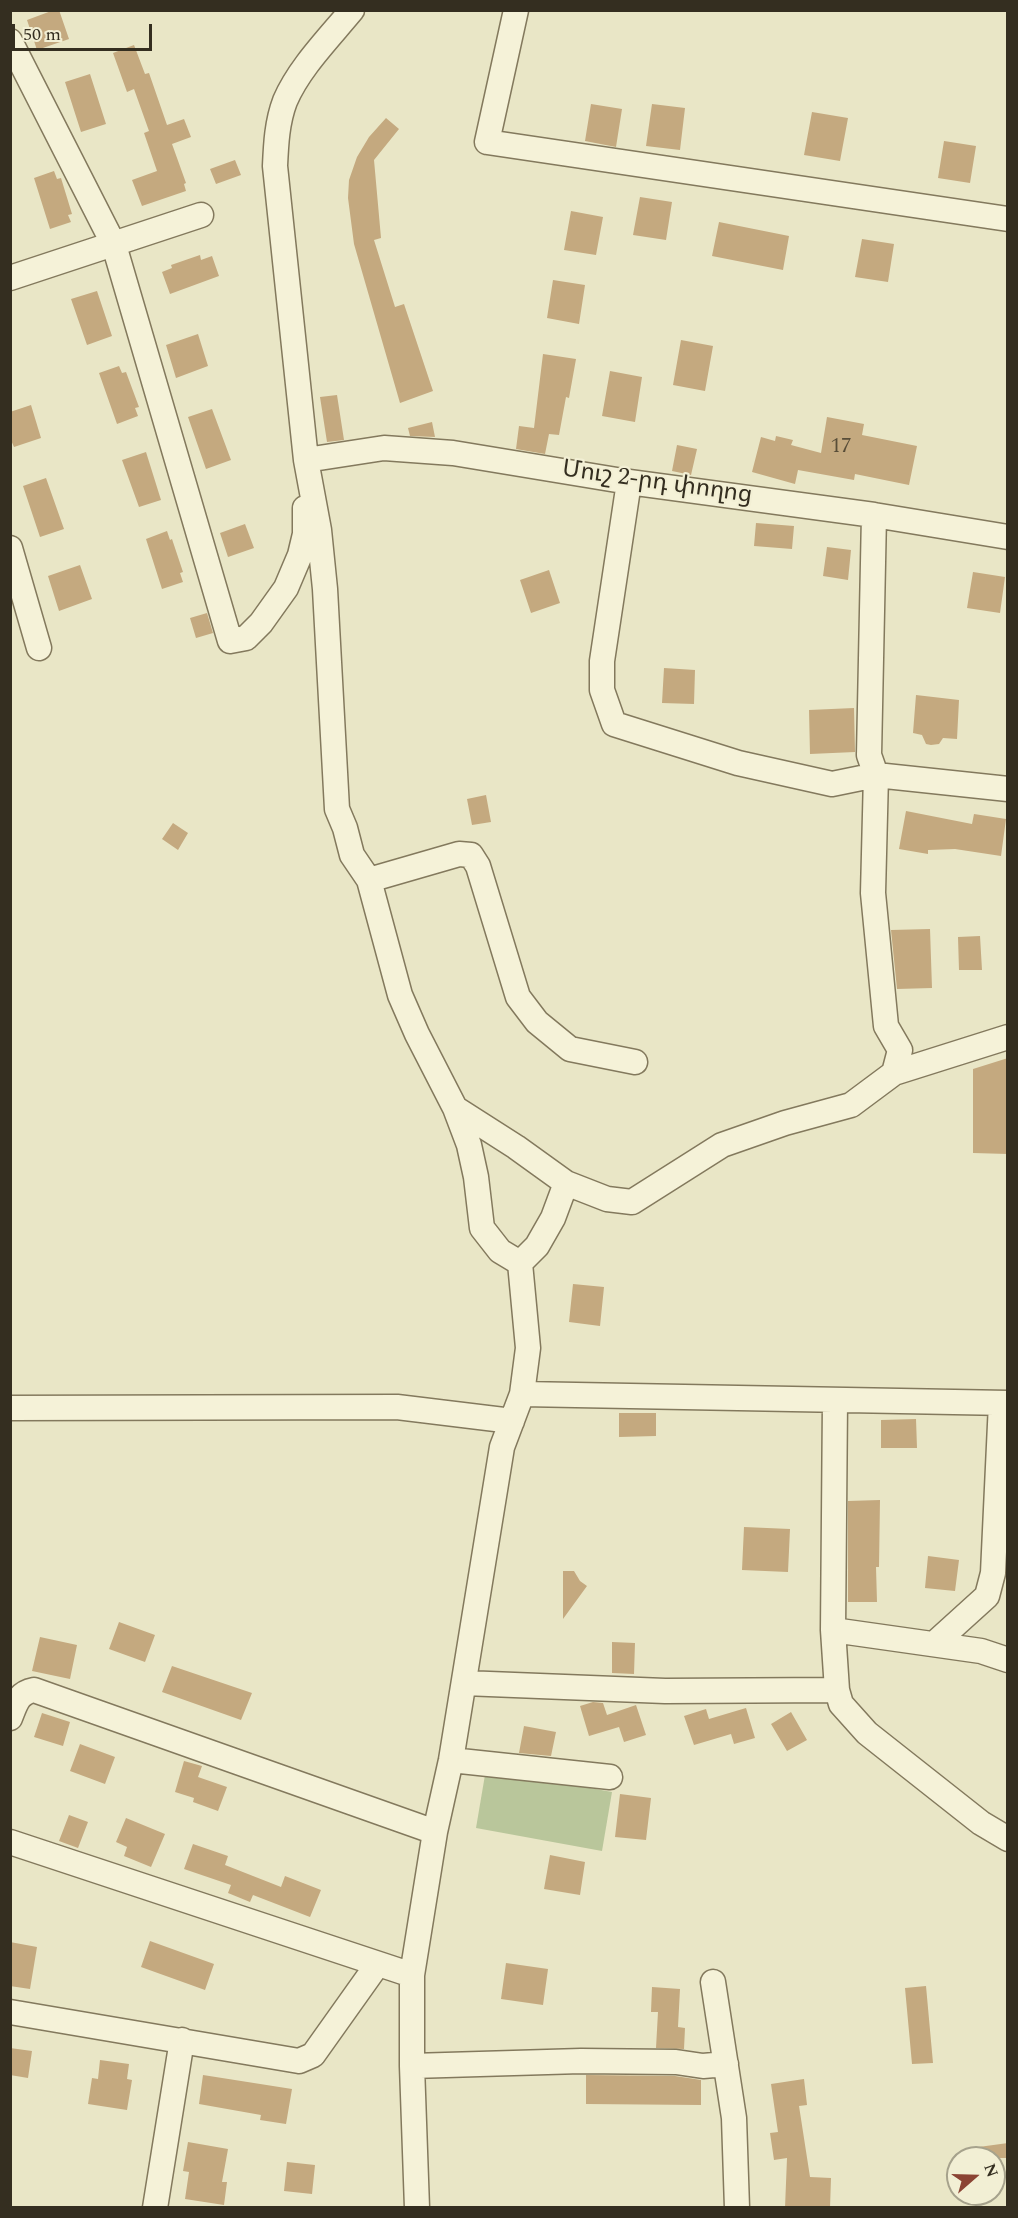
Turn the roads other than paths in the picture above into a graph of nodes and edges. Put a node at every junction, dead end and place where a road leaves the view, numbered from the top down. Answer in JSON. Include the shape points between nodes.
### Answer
{"nodes":[{"id":1,"x":352,"y":10,"type":"edge"},
{"id":2,"x":516,"y":10,"type":"edge"},
{"id":3,"x":10,"y":41,"type":"edge"},
{"id":4,"x":201,"y":215,"type":"dead end"},
{"id":5,"x":1008,"y":219,"type":"edge"},
{"id":6,"x":114,"y":245,"type":"junction"},
{"id":7,"x":10,"y":278,"type":"edge"},
{"id":8,"x":306,"y":460,"type":"junction"},
{"id":9,"x":629,"y":482,"type":"junction"},
{"id":10,"x":874,"y":515,"type":"junction"},
{"id":11,"x":1008,"y":537,"type":"edge"},
{"id":12,"x":10,"y":548,"type":"edge"},
{"id":13,"x":39,"y":648,"type":"dead end"},
{"id":14,"x":876,"y":775,"type":"junction"},
{"id":15,"x":1008,"y":789,"type":"edge"},
{"id":16,"x":369,"y":880,"type":"junction"},
{"id":17,"x":1008,"y":1037,"type":"edge"},
{"id":18,"x":635,"y":1062,"type":"dead end"},
{"id":19,"x":894,"y":1073,"type":"junction"},
{"id":20,"x":455,"y":1108,"type":"junction"},
{"id":21,"x":566,"y":1183,"type":"junction"},
{"id":22,"x":520,"y":1263,"type":"junction"},
{"id":23,"x":522,"y":1394,"type":"junction"},
{"id":24,"x":835,"y":1401,"type":"junction"},
{"id":25,"x":1004,"y":1403,"type":"edge"},
{"id":26,"x":10,"y":1408,"type":"edge"},
{"id":27,"x":512,"y":1421,"type":"junction"},
{"id":28,"x":833,"y":1630,"type":"junction"},
{"id":29,"x":934,"y":1644,"type":"junction"},
{"id":30,"x":1008,"y":1660,"type":"edge"},
{"id":31,"x":464,"y":1683,"type":"junction"},
{"id":32,"x":837,"y":1690,"type":"junction"},
{"id":33,"x":10,"y":1718,"type":"edge"},
{"id":34,"x":451,"y":1760,"type":"junction"},
{"id":35,"x":610,"y":1777,"type":"dead end"},
{"id":36,"x":435,"y":1832,"type":"junction"},
{"id":37,"x":1008,"y":1839,"type":"edge"},
{"id":38,"x":10,"y":1842,"type":"edge"},
{"id":39,"x":378,"y":1965,"type":"junction"},
{"id":40,"x":412,"y":1975,"type":"junction"},
{"id":41,"x":713,"y":1982,"type":"dead end"},
{"id":42,"x":10,"y":2012,"type":"edge"},
{"id":43,"x":182,"y":2040,"type":"junction"},
{"id":44,"x":726,"y":2064,"type":"junction"},
{"id":45,"x":412,"y":2066,"type":"junction"},
{"id":46,"x":155,"y":2208,"type":"edge"},
{"id":47,"x":417,"y":2208,"type":"edge"},
{"id":48,"x":737,"y":2208,"type":"edge"}],
"edges":[{"from":1,"to":8,"type":"street","via":[[294,85],[285,101],[276,137],[275,166]]},
{"from":2,"to":5,"type":"street","via":[[487,142]]},
{"from":3,"to":6,"type":"street"},
{"from":4,"to":6,"type":"street"},
{"from":6,"to":7,"type":"street"},
{"from":6,"to":8,"type":"street","via":[[230,641],[246,638],[261,623],[294,571],[305,534]]},
{"from":8,"to":9,"type":"street","name":"Մուշ 2-րդ փողոց","via":[[384,448],[453,453]]},
{"from":8,"to":16,"type":"street","via":[[325,589],[337,809],[352,855]]},
{"from":9,"to":10,"type":"street","name":"Մուշ 2-րդ փողոց"},
{"from":9,"to":14,"type":"street","via":[[602,661],[602,690],[614,724],[738,763],[832,784]]},
{"from":10,"to":11,"type":"street","name":"Մուշ 2-րդ փողոց"},
{"from":10,"to":14,"type":"street","via":[[869,755]]},
{"from":12,"to":13,"type":"street"},
{"from":14,"to":15,"type":"street"},
{"from":14,"to":19,"type":"street","via":[[873,893],[886,1026],[900,1050]]},
{"from":16,"to":18,"type":"street","via":[[459,854],[471,855],[478,866],[518,997],[537,1022],[570,1049]]},
{"from":16,"to":20,"type":"street","via":[[400,995]]},
{"from":17,"to":19,"type":"street"},
{"from":19,"to":21,"type":"street","via":[[851,1105],[722,1145],[633,1202],[607,1199]]},
{"from":20,"to":21,"type":"street"},
{"from":20,"to":22,"type":"street","via":[[469,1145],[482,1228],[500,1251]]},
{"from":21,"to":22,"type":"street","via":[[554,1218],[537,1246]]},
{"from":22,"to":23,"type":"street","via":[[528,1348]]},
{"from":23,"to":24,"type":"street"},
{"from":23,"to":27,"type":"street"},
{"from":24,"to":25,"type":"street"},
{"from":24,"to":28,"type":"street"},
{"from":25,"to":29,"type":"street","via":[[993,1573],[987,1596]]},
{"from":26,"to":27,"type":"street","via":[[397,1407]]},
{"from":27,"to":31,"type":"street","via":[[502,1447]]},
{"from":28,"to":29,"type":"street"},
{"from":28,"to":32,"type":"street"},
{"from":29,"to":30,"type":"street","via":[[981,1651]]},
{"from":31,"to":32,"type":"street","via":[[665,1691]]},
{"from":31,"to":34,"type":"street"},
{"from":32,"to":37,"type":"street","via":[[841,1704],[867,1733],[981,1823]]},
{"from":33,"to":36,"type":"street","via":[[17,1699],[34,1690]]},
{"from":34,"to":35,"type":"street"},
{"from":34,"to":36,"type":"street"},
{"from":36,"to":40,"type":"street"},
{"from":38,"to":39,"type":"street"},
{"from":39,"to":40,"type":"street"},
{"from":39,"to":43,"type":"street","via":[[313,2055],[299,2061]]},
{"from":40,"to":45,"type":"street"},
{"from":41,"to":44,"type":"street"},
{"from":42,"to":43,"type":"street"},
{"from":43,"to":46,"type":"street"},
{"from":44,"to":45,"type":"street","via":[[581,2061]]},
{"from":44,"to":48,"type":"street","via":[[734,2118]]},
{"from":45,"to":47,"type":"street"}]}
